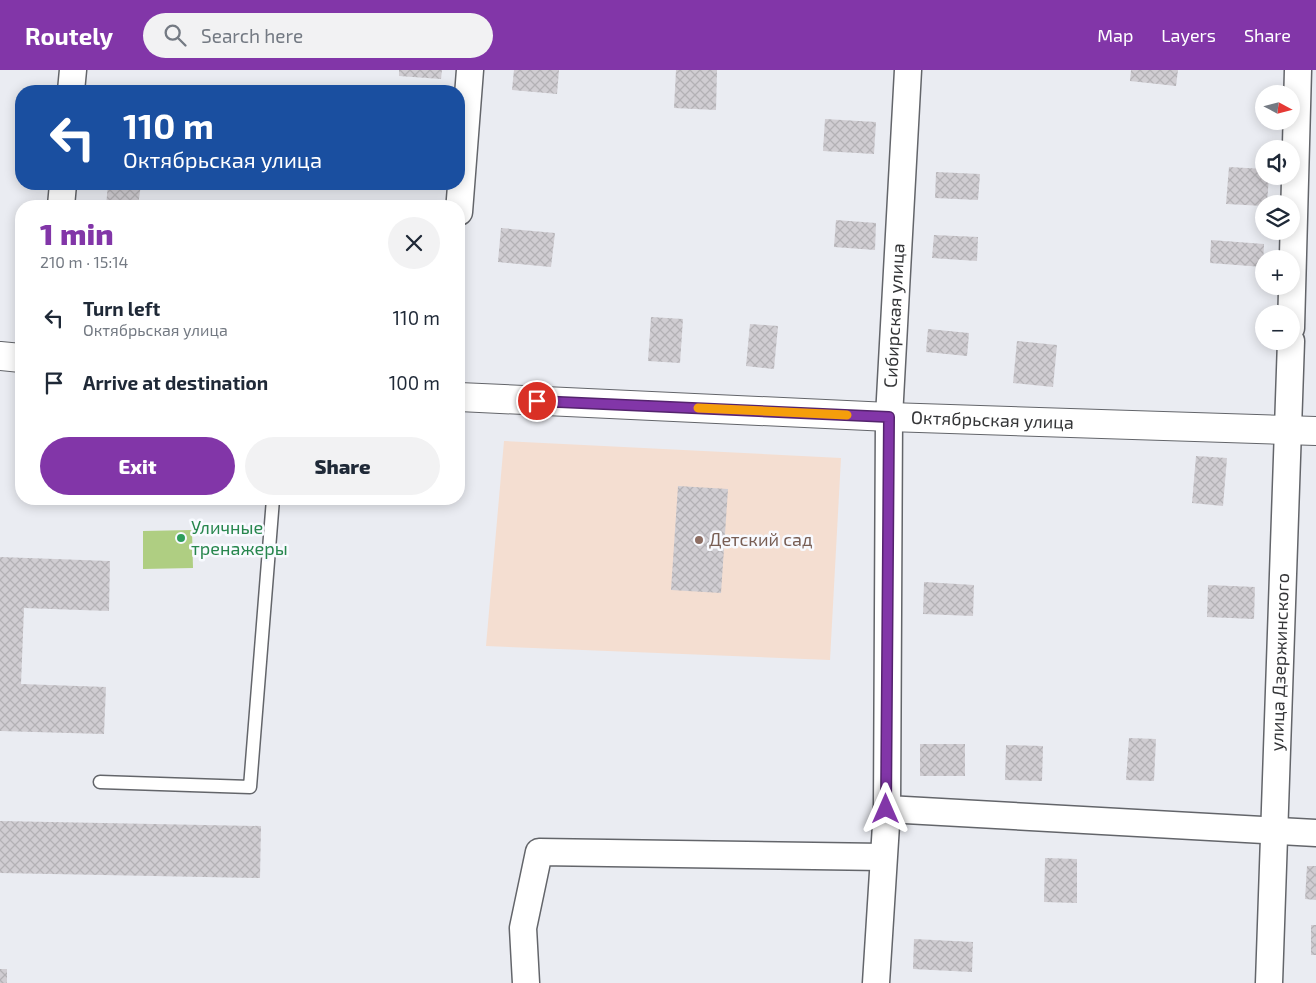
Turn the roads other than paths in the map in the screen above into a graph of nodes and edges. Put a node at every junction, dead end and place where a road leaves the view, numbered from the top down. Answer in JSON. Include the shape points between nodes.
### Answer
{"nodes":[{"id":1,"x":73,"y":70,"type":"edge"},
{"id":2,"x":470,"y":70,"type":"edge"},
{"id":3,"x":908,"y":70,"type":"edge"},
{"id":4,"x":1298,"y":70,"type":"edge"},
{"id":5,"x":72,"y":85,"type":"edge"},
{"id":6,"x":465,"y":135,"type":"edge"},
{"id":7,"x":1292,"y":305,"type":"edge"},
{"id":8,"x":1291,"y":350,"type":"edge"},
{"id":9,"x":0,"y":356,"type":"edge"},
{"id":10,"x":15,"y":357,"type":"edge"},
{"id":11,"x":465,"y":397,"type":"edge"},
{"id":12,"x":889,"y":417,"type":"junction"},
{"id":13,"x":1289,"y":430,"type":"junction"},
{"id":14,"x":1316,"y":431,"type":"edge"},
{"id":15,"x":273,"y":505,"type":"edge"},
{"id":16,"x":100,"y":782,"type":"dead end"},
{"id":17,"x":886,"y":809,"type":"junction"},
{"id":18,"x":1275,"y":831,"type":"junction"},
{"id":19,"x":1316,"y":833,"type":"edge"},
{"id":20,"x":884,"y":857,"type":"junction"},
{"id":21,"x":526,"y":983,"type":"edge"},
{"id":22,"x":876,"y":983,"type":"edge"},
{"id":23,"x":1269,"y":983,"type":"edge"}],
"edges":[{"from":1,"to":5,"type":"street"},
{"from":2,"to":6,"type":"street"},
{"from":3,"to":12,"type":"street","name":"Сибирская улица"},
{"from":4,"to":7,"type":"street"},
{"from":8,"to":13,"type":"street","name":"улица Дзержинского"},
{"from":9,"to":10,"type":"street"},
{"from":11,"to":12,"type":"street","name":"Октябрьская улица"},
{"from":12,"to":13,"type":"street","name":"Октябрьская улица"},
{"from":12,"to":17,"type":"street","name":"Сибирская улица"},
{"from":13,"to":14,"type":"street","name":"Октябрьская улица"},
{"from":13,"to":18,"type":"street","name":"улица Дзержинского"},
{"from":15,"to":16,"type":"lane","via":[[250,786]]},
{"from":17,"to":18,"type":"street"},
{"from":17,"to":20,"type":"street","name":"Сибирская улица"},
{"from":18,"to":19,"type":"street"},
{"from":18,"to":23,"type":"street","name":"улица Дзержинского"},
{"from":20,"to":21,"type":"street","via":[[539,852],[523,928]]},
{"from":20,"to":22,"type":"street","name":"Сибирская улица"}]}
